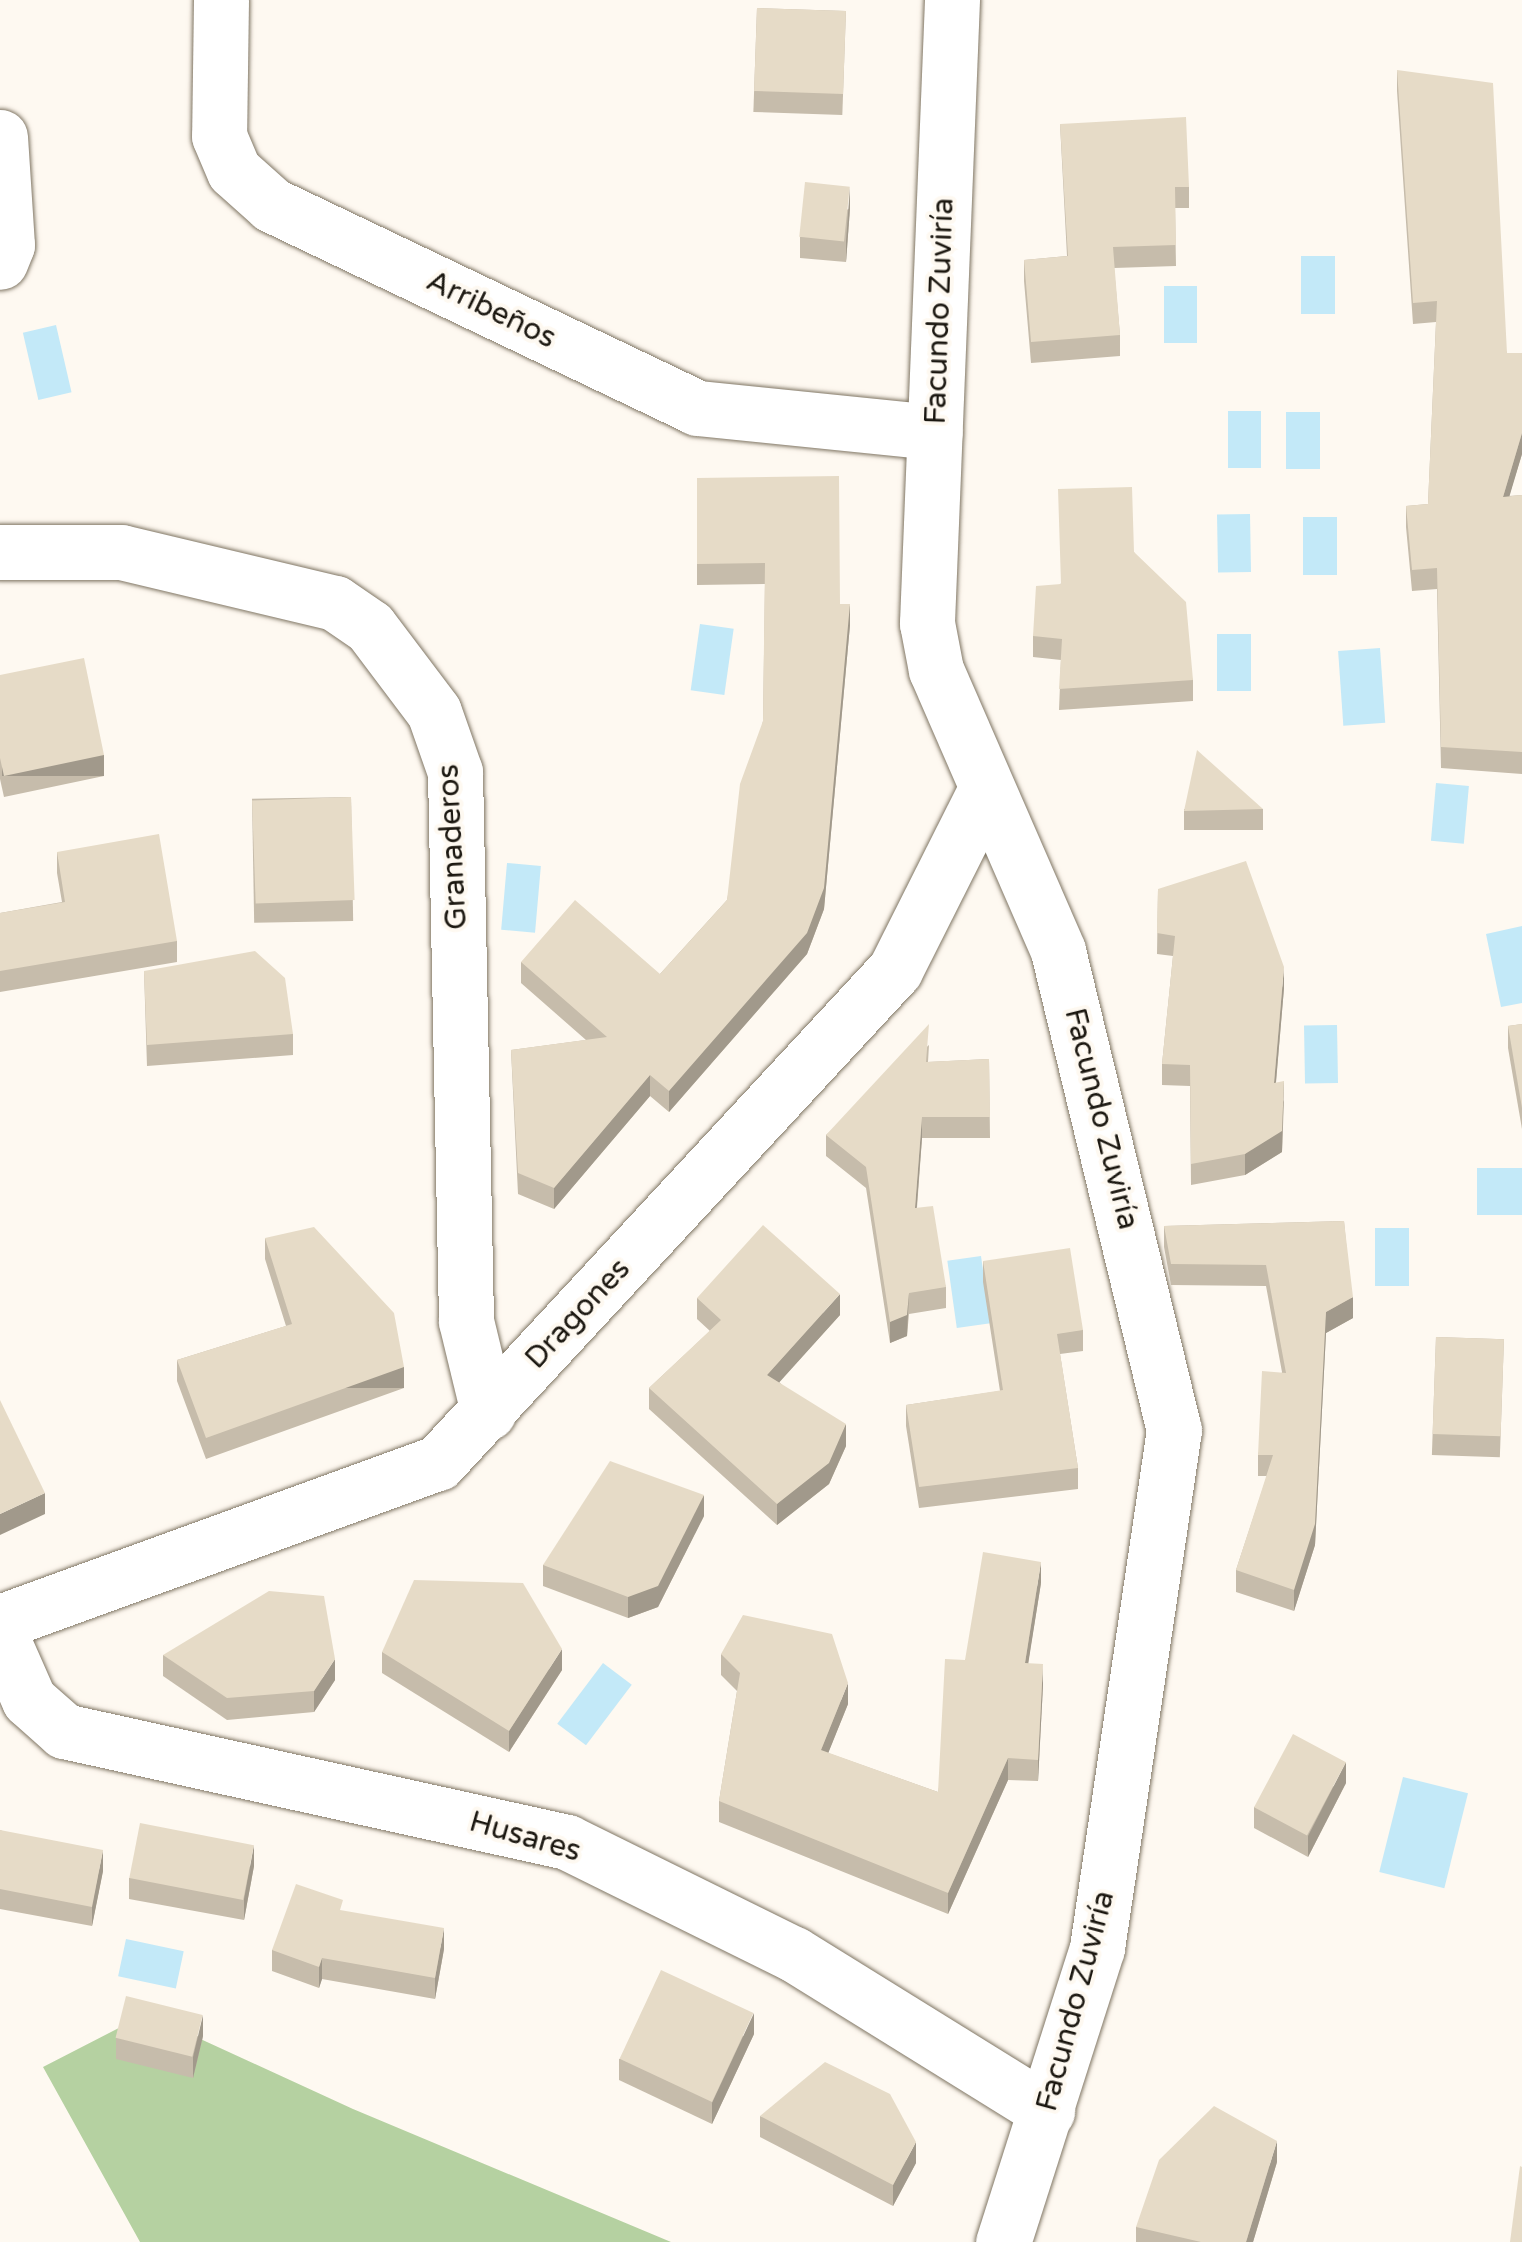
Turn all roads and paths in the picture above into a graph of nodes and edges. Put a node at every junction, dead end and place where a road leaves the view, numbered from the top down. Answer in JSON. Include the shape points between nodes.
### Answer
{"nodes":[{"id":1,"x":221,"y":0,"type":"edge"},
{"id":2,"x":952,"y":0,"type":"edge"},
{"id":3,"x":2,"y":163,"type":"edge"},
{"id":4,"x":0,"y":262,"type":"edge"},
{"id":5,"x":934,"y":432,"type":"junction"},
{"id":6,"x":0,"y":552,"type":"edge"},
{"id":7,"x":986,"y":789,"type":"junction"},
{"id":8,"x":488,"y":1412,"type":"junction"},
{"id":9,"x":0,"y":1622,"type":"edge"},
{"id":10,"x":0,"y":1634,"type":"edge"},
{"id":11,"x":1047,"y":2112,"type":"junction"},
{"id":12,"x":1003,"y":2242,"type":"edge"}],
"edges":[{"from":1,"to":5,"type":"street","name":"Arribeños","via":[[219,136],[234,171],[272,205],[697,408]]},
{"from":2,"to":5,"type":"street","name":"Facundo Zuviría"},
{"from":3,"to":4,"type":"street"},
{"from":5,"to":7,"type":"street","name":"Facundo Zuviría","via":[[927,623]]},
{"from":6,"to":8,"type":"street","name":"Granaderos","via":[[121,552],[335,604],[370,626],[434,712],[455,772],[466,1321]]},
{"from":7,"to":8,"type":"street","name":"Dragones","via":[[895,970]]},
{"from":7,"to":11,"type":"street","name":"Facundo Zuviría","via":[[1058,952],[1174,1430],[1096,1948]]},
{"from":8,"to":9,"type":"street","name":"Dragones","via":[[418,1474]]},
{"from":10,"to":11,"type":"street","name":"Husares","via":[[30,1700],[64,1732],[567,1842],[794,1954]]},
{"from":11,"to":12,"type":"street","name":"Facundo Zuviría"}]}
